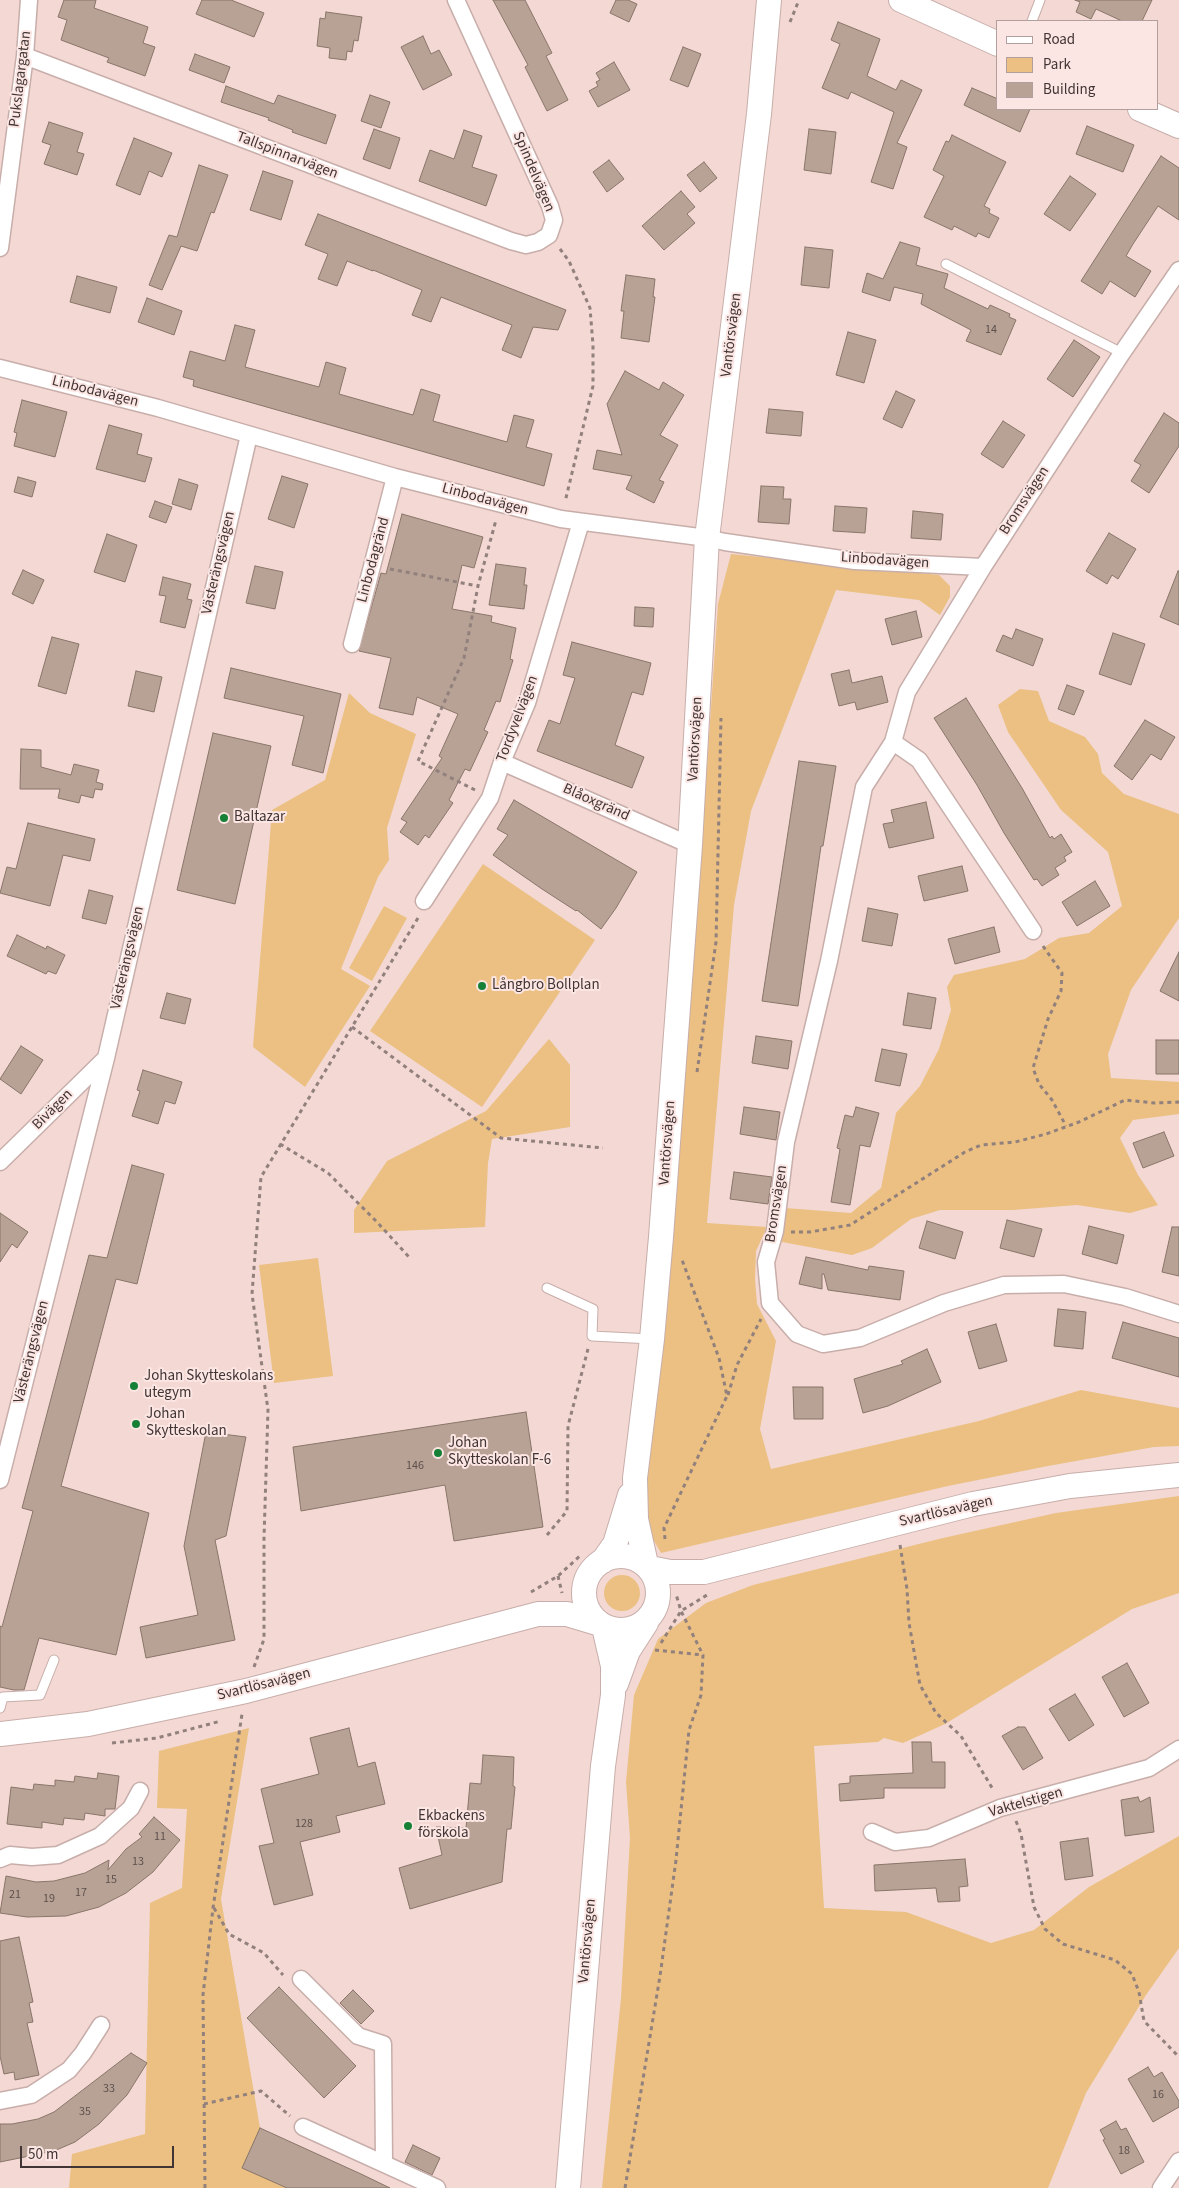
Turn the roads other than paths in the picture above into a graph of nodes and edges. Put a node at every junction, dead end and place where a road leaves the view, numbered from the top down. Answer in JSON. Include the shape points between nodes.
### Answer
{"nodes":[{"id":1,"x":29,"y":0,"type":"edge"},
{"id":2,"x":456,"y":0,"type":"edge"},
{"id":3,"x":769,"y":0,"type":"edge"},
{"id":4,"x":901,"y":0,"type":"edge"},
{"id":5,"x":1040,"y":0,"type":"edge"},
{"id":6,"x":1032,"y":20,"type":"edge"},
{"id":7,"x":996,"y":43,"type":"edge"},
{"id":8,"x":25,"y":56,"type":"junction"},
{"id":9,"x":1142,"y":110,"type":"edge"},
{"id":10,"x":1179,"y":126,"type":"edge"},
{"id":11,"x":548,"y":235,"type":"joint"},
{"id":12,"x":0,"y":248,"type":"edge"},
{"id":13,"x":946,"y":264,"type":"dead end"},
{"id":14,"x":1179,"y":270,"type":"edge"},
{"id":15,"x":1122,"y":353,"type":"junction"},
{"id":16,"x":0,"y":368,"type":"edge"},
{"id":17,"x":249,"y":435,"type":"junction"},
{"id":18,"x":395,"y":477,"type":"junction"},
{"id":19,"x":581,"y":522,"type":"junction"},
{"id":20,"x":707,"y":538,"type":"junction"},
{"id":21,"x":982,"y":567,"type":"junction"},
{"id":22,"x":352,"y":644,"type":"dead end"},
{"id":23,"x":893,"y":742,"type":"junction"},
{"id":24,"x":502,"y":762,"type":"junction"},
{"id":25,"x":690,"y":845,"type":"junction"},
{"id":26,"x":424,"y":901,"type":"road end"},
{"id":27,"x":1032,"y":931,"type":"road end"},
{"id":28,"x":106,"y":1058,"type":"junction"},
{"id":29,"x":0,"y":1162,"type":"edge"},
{"id":30,"x":548,"y":1288,"type":"dead end"},
{"id":31,"x":1179,"y":1314,"type":"edge"},
{"id":32,"x":652,"y":1339,"type":"junction"},
{"id":33,"x":1179,"y":1476,"type":"edge"},
{"id":34,"x":635,"y":1478,"type":"junction"},
{"id":35,"x":0,"y":1480,"type":"edge"},
{"id":36,"x":598,"y":1565,"type":"junction"},
{"id":37,"x":648,"y":1566,"type":"junction"},
{"id":38,"x":718,"y":1569,"type":"junction"},
{"id":39,"x":524,"y":1617,"type":"junction"},
{"id":40,"x":649,"y":1618,"type":"junction"},
{"id":41,"x":600,"y":1625,"type":"junction"},
{"id":42,"x":54,"y":1660,"type":"dead end"},
{"id":43,"x":613,"y":1695,"type":"junction"},
{"id":44,"x":0,"y":1708,"type":"edge"},
{"id":45,"x":0,"y":1734,"type":"edge"},
{"id":46,"x":1179,"y":1749,"type":"edge"},
{"id":47,"x":140,"y":1791,"type":"dead end"},
{"id":48,"x":872,"y":1832,"type":"dead end"},
{"id":49,"x":0,"y":1860,"type":"edge"},
{"id":50,"x":301,"y":1979,"type":"road end"},
{"id":51,"x":102,"y":2025,"type":"dead end"},
{"id":52,"x":0,"y":2101,"type":"edge"},
{"id":53,"x":303,"y":2127,"type":"road end"},
{"id":54,"x":1179,"y":2161,"type":"edge"},
{"id":55,"x":384,"y":2163,"type":"junction"},
{"id":56,"x":437,"y":2188,"type":"edge"},
{"id":57,"x":568,"y":2188,"type":"edge"},
{"id":58,"x":1161,"y":2188,"type":"edge"}],
"edges":[{"from":1,"to":8,"type":"street","name":"Pukslagargatan"},
{"from":2,"to":11,"type":"street","name":"Spindelvägen","via":[[550,206],[554,220]]},
{"from":3,"to":20,"type":"street","name":"Vantörsvägen","via":[[759,114]]},
{"from":4,"to":7,"type":"street"},
{"from":5,"to":6,"type":"lane"},
{"from":8,"to":11,"type":"street","name":"Tallspinnarvägen","via":[[511,241],[526,245]]},
{"from":8,"to":12,"type":"street","name":"Pukslagargatan"},
{"from":9,"to":10,"type":"street"},
{"from":13,"to":15,"type":"lane"},
{"from":14,"to":15,"type":"street","name":"Bromsvägen"},
{"from":15,"to":21,"type":"street","name":"Bromsvägen"},
{"from":16,"to":17,"type":"street","name":"Linbodavägen"},
{"from":17,"to":18,"type":"street","name":"Linbodavägen"},
{"from":17,"to":28,"type":"street","name":"Västerängsvägen"},
{"from":18,"to":19,"type":"street","name":"Linbodavägen","via":[[560,520]]},
{"from":18,"to":22,"type":"street","name":"Linbodagränd"},
{"from":19,"to":20,"type":"street","name":"Linbodavägen"},
{"from":19,"to":24,"type":"street","name":"Tordyvelvägen","via":[[527,703]]},
{"from":20,"to":21,"type":"street","name":"Linbodavägen","via":[[854,560]]},
{"from":20,"to":25,"type":"street","name":"Vantörsvägen"},
{"from":21,"to":23,"type":"street","name":"Bromsvägen","via":[[907,692]]},
{"from":23,"to":27,"type":"street","via":[[919,760]]},
{"from":23,"to":31,"type":"street","name":"Bromsvägen","via":[[864,787],[829,962],[786,1142],[775,1231],[766,1262],[770,1303],[797,1334],[824,1344],[860,1338],[944,1303],[1004,1285],[1064,1284],[1125,1297]]},
{"from":24,"to":25,"type":"street","name":"Blåoxgränd"},
{"from":24,"to":26,"type":"street","name":"Tordyvelvägen","via":[[490,798]]},
{"from":25,"to":32,"type":"street","name":"Vantörsvägen"},
{"from":28,"to":29,"type":"street","name":"Bivägen"},
{"from":28,"to":35,"type":"street","name":"Västerängsvägen"},
{"from":30,"to":32,"type":"lane","via":[[593,1309],[592,1336]]},
{"from":32,"to":34,"type":"street","name":"Vantörsvägen"},
{"from":33,"to":38,"type":"street","name":"Svartlösavägen","via":[[1070,1486],[973,1504]]},
{"from":34,"to":36,"type":"street","name":"Vantörsvägen","via":[[614,1544]]},
{"from":34,"to":37,"type":"street","name":"Vantörsvägen","via":[[636,1519]]},
{"from":36,"to":37,"type":"street","via":[[614,1556],[627,1556]]},
{"from":36,"to":39,"type":"street","name":"Svartlösavägen","via":[[563,1597]]},
{"from":36,"to":41,"type":"street","via":[[587,1579],[584,1591],[585,1604]]},
{"from":37,"to":38,"type":"street","name":"Svartlösavägen","via":[[689,1573]]},
{"from":37,"to":40,"type":"street","via":[[659,1589],[658,1602]]},
{"from":38,"to":40,"type":"street","name":"Svartlösavägen","via":[[676,1592]]},
{"from":39,"to":41,"type":"street","name":"Svartlösavägen","via":[[545,1613],[567,1614]]},
{"from":39,"to":45,"type":"street","name":"Svartlösavägen","via":[[246,1691],[88,1724]]},
{"from":40,"to":41,"type":"street","via":[[635,1629],[622,1631]]},
{"from":40,"to":43,"type":"street","name":"Vantörsvägen","via":[[628,1651]]},
{"from":41,"to":43,"type":"street","name":"Vantörsvägen","via":[[613,1666]]},
{"from":42,"to":44,"type":"lane","via":[[40,1695],[3,1697]]},
{"from":43,"to":57,"type":"street","name":"Vantörsvägen","via":[[603,1766]]},
{"from":46,"to":48,"type":"street","name":"Vaktelstigen","via":[[1149,1768],[1010,1805],[929,1838],[895,1842]]},
{"from":47,"to":49,"type":"street","via":[[131,1808],[117,1822],[84,1844],[58,1855],[10,1855]]},
{"from":50,"to":55,"type":"street","via":[[358,2036],[383,2044]]},
{"from":51,"to":52,"type":"street","via":[[69,2070],[31,2095]]},
{"from":53,"to":55,"type":"street"},
{"from":54,"to":58,"type":"street"},
{"from":55,"to":56,"type":"street"}]}
